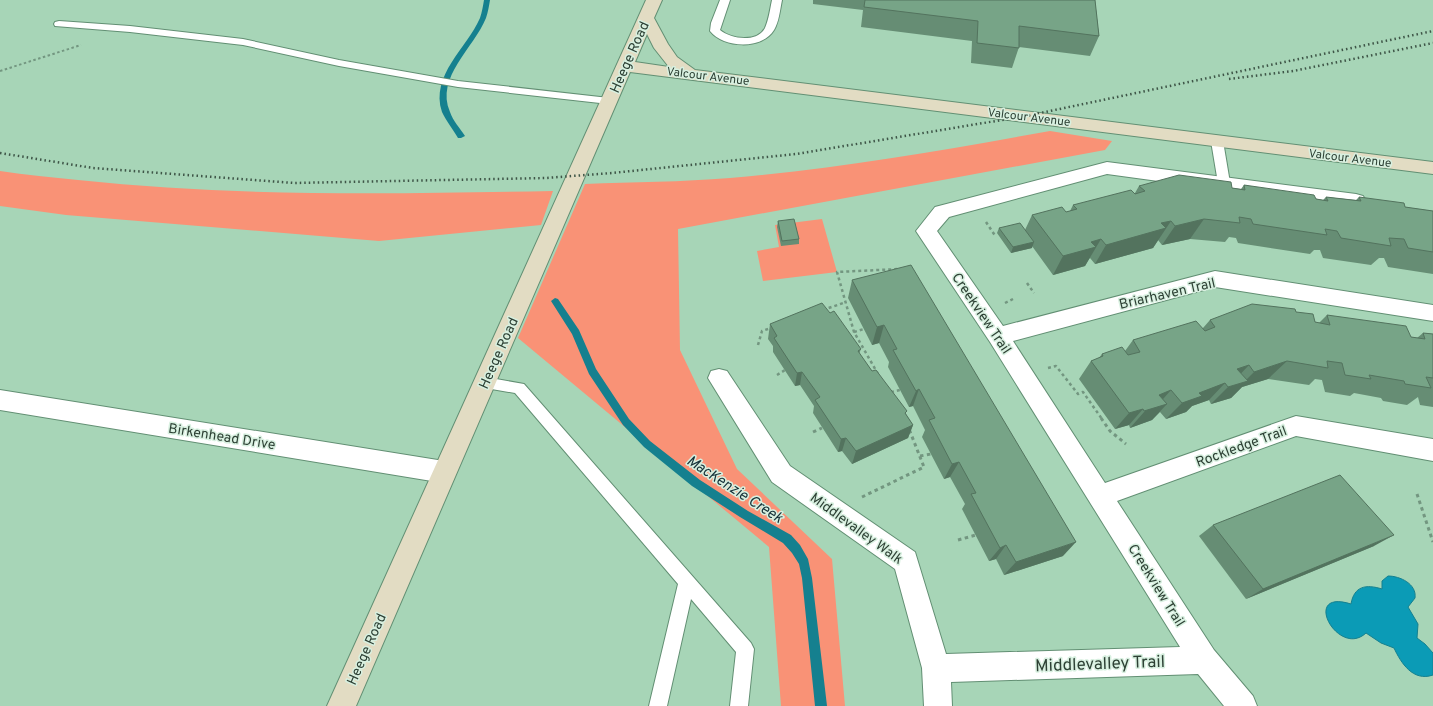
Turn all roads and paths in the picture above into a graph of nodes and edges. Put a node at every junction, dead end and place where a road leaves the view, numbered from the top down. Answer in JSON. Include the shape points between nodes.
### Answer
{"nodes":[{"id":1,"x":654,"y":0,"type":"edge"},
{"id":2,"x":725,"y":0,"type":"edge"},
{"id":3,"x":777,"y":0,"type":"edge"},
{"id":4,"x":646,"y":18,"type":"junction"},
{"id":5,"x":59,"y":24,"type":"dead end"},
{"id":6,"x":87,"y":43,"type":"dead end"},
{"id":7,"x":625,"y":66,"type":"junction"},
{"id":8,"x":0,"y":71,"type":"edge"},
{"id":9,"x":690,"y":74,"type":"junction"},
{"id":10,"x":610,"y":101,"type":"junction"},
{"id":11,"x":1216,"y":140,"type":"junction"},
{"id":12,"x":1433,"y":168,"type":"edge"},
{"id":13,"x":1224,"y":183,"type":"junction"},
{"id":14,"x":1371,"y":203,"type":"edge"},
{"id":15,"x":983,"y":218,"type":"dead end"},
{"id":16,"x":996,"y":237,"type":"dead end"},
{"id":17,"x":902,"y":268,"type":"edge"},
{"id":18,"x":1027,"y":283,"type":"dead end"},
{"id":19,"x":1034,"y":293,"type":"dead end"},
{"id":20,"x":1013,"y":299,"type":"dead end"},
{"id":21,"x":846,"y":302,"type":"junction"},
{"id":22,"x":1002,"y":305,"type":"dead end"},
{"id":23,"x":818,"y":312,"type":"edge"},
{"id":24,"x":1433,"y":313,"type":"edge"},
{"id":25,"x":776,"y":326,"type":"edge"},
{"id":26,"x":864,"y":329,"type":"edge"},
{"id":27,"x":854,"y":332,"type":"junction"},
{"id":28,"x":998,"y":336,"type":"junction"},
{"id":29,"x":858,"y":338,"type":"junction"},
{"id":30,"x":851,"y":341,"type":"edge"},
{"id":31,"x":758,"y":345,"type":"dead end"},
{"id":32,"x":1056,"y":366,"type":"dead end"},
{"id":33,"x":784,"y":370,"type":"edge"},
{"id":34,"x":777,"y":375,"type":"dead end"},
{"id":35,"x":719,"y":378,"type":"dead end"},
{"id":36,"x":881,"y":379,"type":"edge"},
{"id":37,"x":485,"y":383,"type":"junction"},
{"id":38,"x":900,"y":390,"type":"edge"},
{"id":39,"x":889,"y":393,"type":"junction"},
{"id":40,"x":885,"y":394,"type":"edge"},
{"id":41,"x":892,"y":399,"type":"edge"},
{"id":42,"x":0,"y":400,"type":"edge"},
{"id":43,"x":907,"y":425,"type":"edge"},
{"id":44,"x":822,"y":428,"type":"edge"},
{"id":45,"x":813,"y":432,"type":"dead end"},
{"id":46,"x":1126,"y":444,"type":"dead end"},
{"id":47,"x":1433,"y":450,"type":"edge"},
{"id":48,"x":931,"y":454,"type":"dead end"},
{"id":49,"x":920,"y":456,"type":"junction"},
{"id":50,"x":444,"y":472,"type":"junction"},
{"id":51,"x":1417,"y":494,"type":"dead end"},
{"id":52,"x":1100,"y":496,"type":"junction"},
{"id":53,"x":835,"y":510,"type":"junction"},
{"id":54,"x":976,"y":535,"type":"dead end"},
{"id":55,"x":958,"y":540,"type":"dead end"},
{"id":56,"x":1433,"y":542,"type":"edge"},
{"id":57,"x":687,"y":581,"type":"junction"},
{"id":58,"x":1204,"y":660,"type":"junction"},
{"id":59,"x":936,"y":668,"type":"junction"},
{"id":60,"x":342,"y":706,"type":"edge"},
{"id":61,"x":658,"y":706,"type":"edge"},
{"id":62,"x":739,"y":706,"type":"edge"},
{"id":63,"x":938,"y":706,"type":"edge"},
{"id":64,"x":1243,"y":706,"type":"edge"}],
"edges":[{"from":1,"to":4,"type":"street","name":"Heege Road"},
{"from":2,"to":3,"type":"lane","via":[[715,31],[720,36],[750,40],[760,38],[768,30]]},
{"from":4,"to":7,"type":"street","name":"Heege Road"},
{"from":4,"to":9,"type":"street","via":[[671,60]]},
{"from":5,"to":10,"type":"lane","via":[[243,42],[339,63],[458,84]]},
{"from":6,"to":8,"type":"path"},
{"from":7,"to":9,"type":"street","name":"Valcour Avenue"},
{"from":7,"to":10,"type":"street","name":"Heege Road"},
{"from":9,"to":11,"type":"street","name":"Valcour Avenue"},
{"from":10,"to":37,"type":"street","name":"Heege Road"},
{"from":11,"to":12,"type":"street","name":"Valcour Avenue"},
{"from":11,"to":13,"type":"lane"},
{"from":13,"to":14,"type":"street","name":"Creekview Trail"},
{"from":13,"to":28,"type":"street","name":"Creekview Trail","via":[[1107,168],[942,212],[926,231]]},
{"from":15,"to":16,"type":"path"},
{"from":17,"to":21,"type":"path","via":[[837,272]]},
{"from":18,"to":19,"type":"path"},
{"from":20,"to":22,"type":"path"},
{"from":21,"to":23,"type":"path"},
{"from":21,"to":27,"type":"path"},
{"from":24,"to":28,"type":"street","name":"Briarhaven Trail","via":[[1215,280]]},
{"from":25,"to":31,"type":"path","via":[[762,331]]},
{"from":26,"to":27,"type":"path"},
{"from":27,"to":29,"type":"path"},
{"from":28,"to":52,"type":"street","name":"Creekview Trail"},
{"from":29,"to":30,"type":"path"},
{"from":29,"to":36,"type":"path"},
{"from":32,"to":46,"type":"path","via":[[1078,394],[1083,392],[1110,431]]},
{"from":33,"to":34,"type":"path"},
{"from":35,"to":53,"type":"street","name":"Middlevalley Walk","via":[[781,474]]},
{"from":37,"to":50,"type":"street","name":"Heege Road"},
{"from":37,"to":57,"type":"lane","via":[[519,388]]},
{"from":38,"to":39,"type":"path"},
{"from":39,"to":40,"type":"path"},
{"from":39,"to":41,"type":"path"},
{"from":42,"to":50,"type":"street","name":"Birkenhead Drive"},
{"from":43,"to":49,"type":"path"},
{"from":44,"to":45,"type":"path"},
{"from":47,"to":52,"type":"street","name":"Rockledge Trail","via":[[1296,426]]},
{"from":48,"to":49,"type":"path"},
{"from":49,"to":53,"type":"path","via":[[924,466]]},
{"from":50,"to":60,"type":"street","name":"Heege Road"},
{"from":51,"to":56,"type":"path"},
{"from":52,"to":58,"type":"street","name":"Creekview Trail"},
{"from":53,"to":59,"type":"street","name":"Middlevalley Walk","via":[[906,560]]},
{"from":54,"to":55,"type":"path"},
{"from":57,"to":61,"type":"lane"},
{"from":57,"to":62,"type":"lane","via":[[745,649]]},
{"from":58,"to":59,"type":"street","name":"Middlevalley Trail"},
{"from":58,"to":64,"type":"street"},
{"from":59,"to":63,"type":"street","name":"Middlevalley Walk"}]}
